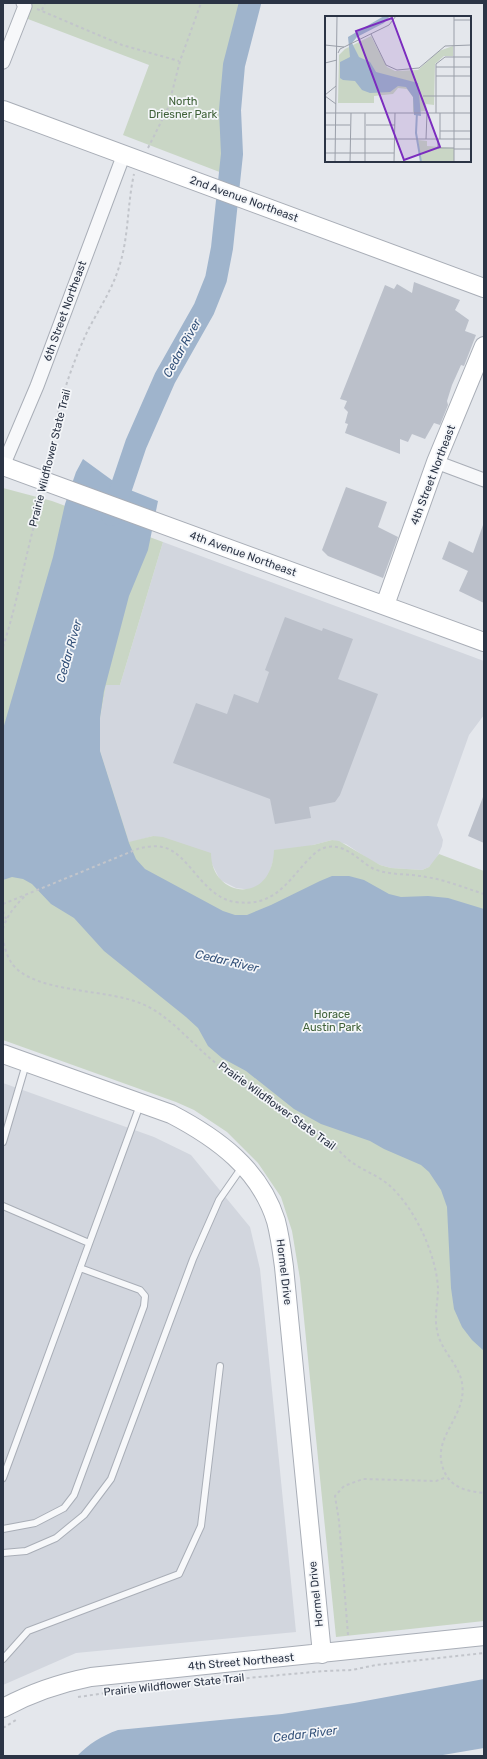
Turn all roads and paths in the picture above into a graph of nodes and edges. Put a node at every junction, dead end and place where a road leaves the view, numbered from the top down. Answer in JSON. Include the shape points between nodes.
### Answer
{"nodes":[{"id":1,"x":44,"y":3,"type":"edge"},
{"id":2,"x":201,"y":3,"type":"edge"},
{"id":3,"x":24,"y":4,"type":"edge"},
{"id":4,"x":180,"y":61,"type":"junction"},
{"id":5,"x":3,"y":62,"type":"edge"},
{"id":6,"x":3,"y":110,"type":"edge"},
{"id":7,"x":124,"y":154,"type":"junction"},
{"id":8,"x":141,"y":161,"type":"junction"},
{"id":9,"x":484,"y":288,"type":"edge"},
{"id":10,"x":484,"y":346,"type":"edge"},
{"id":11,"x":436,"y":462,"type":"junction"},
{"id":12,"x":3,"y":466,"type":"edge"},
{"id":13,"x":484,"y":480,"type":"edge"},
{"id":14,"x":49,"y":482,"type":"junction"},
{"id":15,"x":385,"y":605,"type":"junction"},
{"id":16,"x":484,"y":642,"type":"edge"},
{"id":17,"x":3,"y":647,"type":"edge"},
{"id":18,"x":28,"y":894,"type":"junction"},
{"id":19,"x":484,"y":894,"type":"edge"},
{"id":20,"x":3,"y":904,"type":"edge"},
{"id":21,"x":3,"y":911,"type":"edge"},
{"id":22,"x":6,"y":918,"type":"junction"},
{"id":23,"x":3,"y":929,"type":"edge"},
{"id":24,"x":3,"y":938,"type":"edge"},
{"id":25,"x":3,"y":1054,"type":"edge"},
{"id":26,"x":27,"y":1062,"type":"junction"},
{"id":27,"x":140,"y":1103,"type":"junction"},
{"id":28,"x":3,"y":1142,"type":"edge"},
{"id":29,"x":243,"y":1165,"type":"junction"},
{"id":30,"x":3,"y":1206,"type":"edge"},
{"id":31,"x":89,"y":1244,"type":"junction"},
{"id":32,"x":80,"y":1268,"type":"junction"},
{"id":33,"x":220,"y":1366,"type":"dead end"},
{"id":34,"x":447,"y":1477,"type":"junction"},
{"id":35,"x":3,"y":1478,"type":"edge"},
{"id":36,"x":484,"y":1493,"type":"edge"},
{"id":37,"x":3,"y":1529,"type":"edge"},
{"id":38,"x":3,"y":1553,"type":"edge"},
{"id":39,"x":484,"y":1636,"type":"edge"},
{"id":40,"x":349,"y":1639,"type":"dead end"},
{"id":41,"x":484,"y":1653,"type":"edge"},
{"id":42,"x":322,"y":1654,"type":"junction"},
{"id":43,"x":3,"y":1659,"type":"edge"},
{"id":44,"x":148,"y":1688,"type":"dead end"},
{"id":45,"x":132,"y":1689,"type":"dead end"},
{"id":46,"x":73,"y":1698,"type":"dead end"},
{"id":47,"x":3,"y":1708,"type":"edge"},
{"id":48,"x":18,"y":1718,"type":"dead end"},
{"id":49,"x":3,"y":1728,"type":"edge"}],
"edges":[{"from":1,"to":4,"type":"path","via":[[42,10],[122,45]]},
{"from":2,"to":4,"type":"path","name":"Prairie Wildflower State Trail"},
{"from":3,"to":5,"type":"street"},
{"from":4,"to":8,"type":"path","name":"Prairie Wildflower State Trail","via":[[168,108]]},
{"from":6,"to":7,"type":"street","name":"2nd Avenue Northeast"},
{"from":7,"to":8,"type":"street","name":"2nd Avenue Northeast"},
{"from":7,"to":12,"type":"street","name":"6th Street Northeast","via":[[37,386]]},
{"from":8,"to":9,"type":"street","name":"2nd Avenue Northeast"},
{"from":8,"to":14,"type":"path","name":"Prairie Wildflower State Trail","via":[[134,175],[122,257],[112,287],[88,331],[64,395],[50,450]]},
{"from":10,"to":11,"type":"street","name":"4th Street Northeast"},
{"from":11,"to":13,"type":"street"},
{"from":11,"to":15,"type":"street","name":"4th Street Northeast"},
{"from":12,"to":14,"type":"street","name":"4th Avenue Northeast"},
{"from":14,"to":15,"type":"street","name":"4th Avenue Northeast"},
{"from":14,"to":17,"type":"path","name":"Prairie Wildflower State Trail","via":[[30,540],[14,612]]},
{"from":15,"to":16,"type":"street","name":"4th Avenue Northeast"},
{"from":18,"to":19,"type":"path","via":[[140,848],[162,847],[175,853],[208,888],[233,902],[265,900],[289,884],[316,852],[325,847],[345,848],[372,868],[385,872],[425,877]]},
{"from":18,"to":20,"type":"path"},
{"from":18,"to":22,"type":"path","via":[[14,906]]},
{"from":21,"to":22,"type":"path"},
{"from":22,"to":23,"type":"path"},
{"from":24,"to":34,"type":"path","name":"Prairie Wildflower State Trail","via":[[12,963],[28,976],[43,983],[133,1000],[153,1008],[247,1087],[327,1139],[350,1161],[387,1183],[404,1200],[416,1220],[436,1266],[437,1330],[442,1346],[462,1381],[463,1397],[440,1452]]},
{"from":25,"to":26,"type":"street","name":"Hormel Drive"},
{"from":26,"to":27,"type":"street","name":"Hormel Drive"},
{"from":26,"to":28,"type":"lane"},
{"from":27,"to":29,"type":"street","name":"Hormel Drive","via":[[193,1125],[217,1140]]},
{"from":27,"to":31,"type":"lane"},
{"from":29,"to":38,"type":"lane","via":[[219,1200],[193,1259],[111,1479],[84,1515],[56,1538],[26,1551]]},
{"from":29,"to":42,"type":"street","name":"Hormel Drive","via":[[265,1197],[276,1221],[281,1244]]},
{"from":30,"to":31,"type":"lane"},
{"from":31,"to":32,"type":"lane"},
{"from":32,"to":35,"type":"lane"},
{"from":32,"to":37,"type":"lane","via":[[140,1290],[145,1296],[144,1306],[74,1496],[64,1508],[35,1523]]},
{"from":33,"to":43,"type":"lane","via":[[201,1526],[179,1574],[28,1631]]},
{"from":34,"to":36,"type":"path","via":[[461,1489]]},
{"from":34,"to":40,"type":"path","via":[[436,1481],[364,1479],[344,1486],[335,1496]]},
{"from":39,"to":42,"type":"street","name":"4th Street Northeast"},
{"from":41,"to":44,"type":"path","name":"Prairie Wildflower State Trail","via":[[352,1670]]},
{"from":42,"to":47,"type":"street","name":"4th Street Northeast","via":[[90,1677],[33,1693]]},
{"from":45,"to":46,"type":"path","name":"Prairie Wildflower State Trail"},
{"from":48,"to":49,"type":"path"}]}
